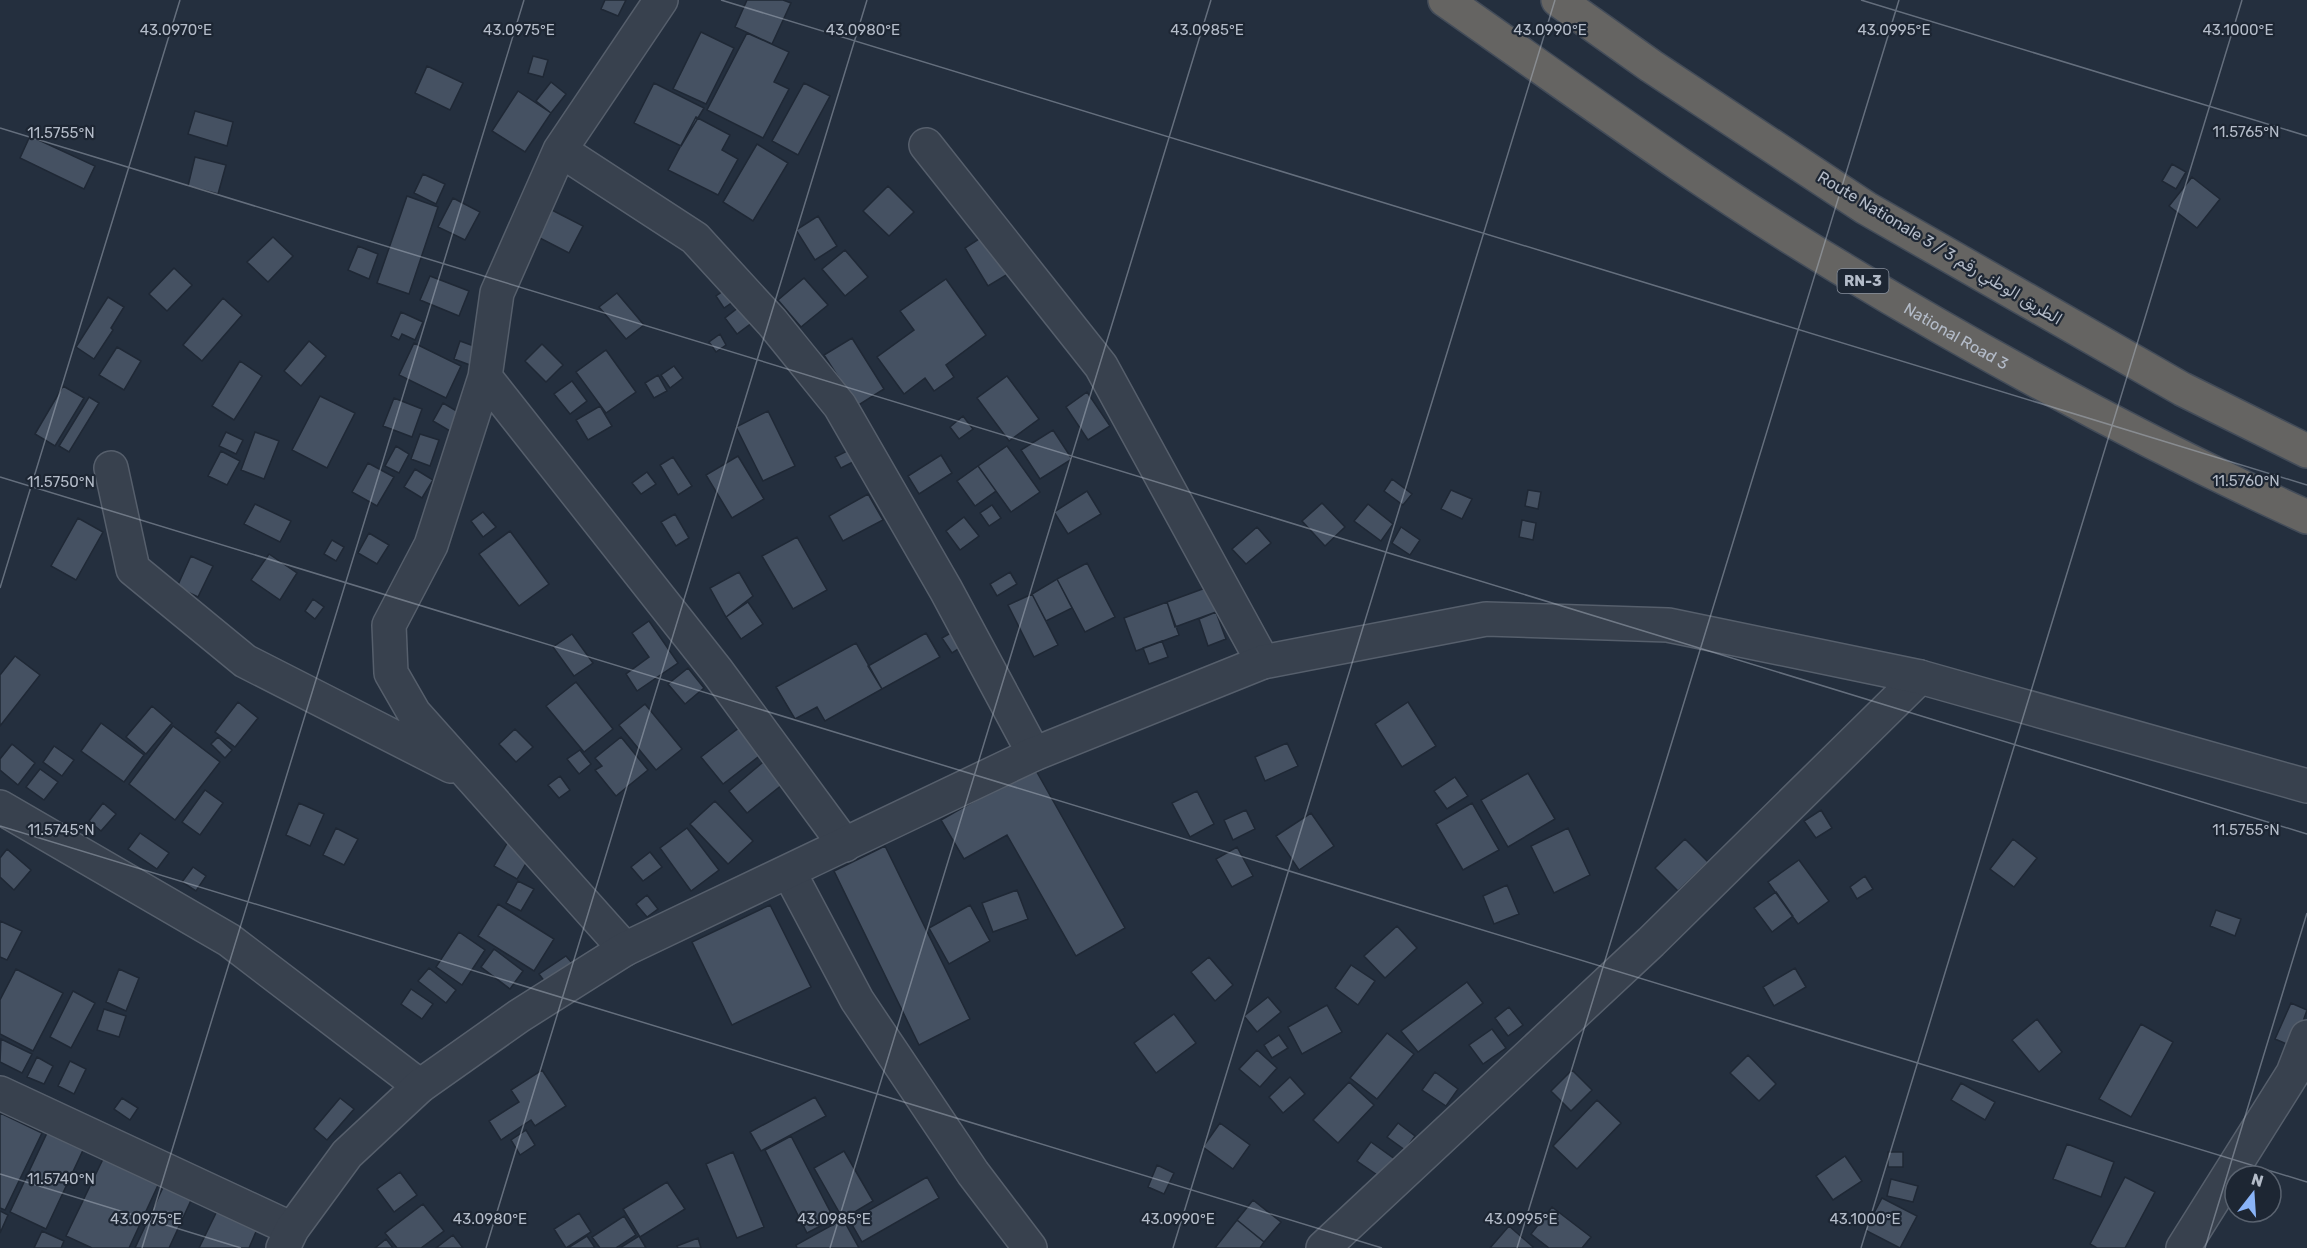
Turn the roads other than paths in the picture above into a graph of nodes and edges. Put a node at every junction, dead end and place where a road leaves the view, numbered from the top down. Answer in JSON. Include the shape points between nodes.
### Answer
{"nodes":[{"id":1,"x":661,"y":0,"type":"edge"},
{"id":2,"x":1446,"y":0,"type":"edge"},
{"id":3,"x":1558,"y":0,"type":"edge"},
{"id":4,"x":926,"y":145,"type":"dead end"},
{"id":5,"x":560,"y":150,"type":"junction"},
{"id":6,"x":485,"y":377,"type":"junction"},
{"id":7,"x":2307,"y":451,"type":"edge"},
{"id":8,"x":111,"y":468,"type":"dead end"},
{"id":9,"x":2307,"y":517,"type":"edge"},
{"id":10,"x":1263,"y":662,"type":"junction"},
{"id":11,"x":1920,"y":677,"type":"junction"},
{"id":12,"x":1034,"y":754,"type":"junction"},
{"id":13,"x":466,"y":774,"type":"junction"},
{"id":14,"x":2307,"y":786,"type":"edge"},
{"id":15,"x":0,"y":807,"type":"edge"},
{"id":16,"x":845,"y":845,"type":"junction"},
{"id":17,"x":789,"y":872,"type":"junction"},
{"id":18,"x":625,"y":949,"type":"junction"},
{"id":19,"x":2307,"y":1037,"type":"edge"},
{"id":20,"x":420,"y":1086,"type":"junction"},
{"id":21,"x":0,"y":1093,"type":"edge"},
{"id":22,"x":288,"y":1239,"type":"edge"},
{"id":23,"x":1030,"y":1248,"type":"edge"},
{"id":24,"x":1323,"y":1248,"type":"edge"},
{"id":25,"x":2183,"y":1248,"type":"edge"}],
"edges":[{"from":1,"to":5,"type":"street"},
{"from":2,"to":9,"type":"highway","name":"National Road 3","number":"RN-3","via":[[1644,139],[1838,266],[2217,476]]},
{"from":3,"to":7,"type":"highway","name":"Route Nationale 3 / الطريق الوطني رقم 3","via":[[1866,208],[2182,389]]},
{"from":4,"to":10,"type":"street","via":[[1101,366]]},
{"from":5,"to":6,"type":"street","via":[[496,293]]},
{"from":5,"to":12,"type":"street","via":[[696,238],[772,322],[840,406]]},
{"from":6,"to":13,"type":"street","via":[[431,545],[389,625],[391,673],[414,713]]},
{"from":6,"to":16,"type":"street","via":[[717,671]]},
{"from":8,"to":13,"type":"street","via":[[133,569],[245,661]]},
{"from":10,"to":11,"type":"street","via":[[1486,619],[1668,625]]},
{"from":10,"to":12,"type":"street"},
{"from":11,"to":14,"type":"street"},
{"from":11,"to":24,"type":"street","via":[[1651,942]]},
{"from":12,"to":16,"type":"street"},
{"from":13,"to":18,"type":"street"},
{"from":15,"to":20,"type":"street","via":[[230,940]]},
{"from":16,"to":17,"type":"street"},
{"from":17,"to":18,"type":"street"},
{"from":17,"to":23,"type":"street","via":[[857,1000],[973,1173]]},
{"from":18,"to":20,"type":"street","via":[[519,1016]]},
{"from":19,"to":25,"type":"street","via":[[2293,1073]]},
{"from":20,"to":22,"type":"street","via":[[347,1154]]},
{"from":21,"to":22,"type":"street"}]}
